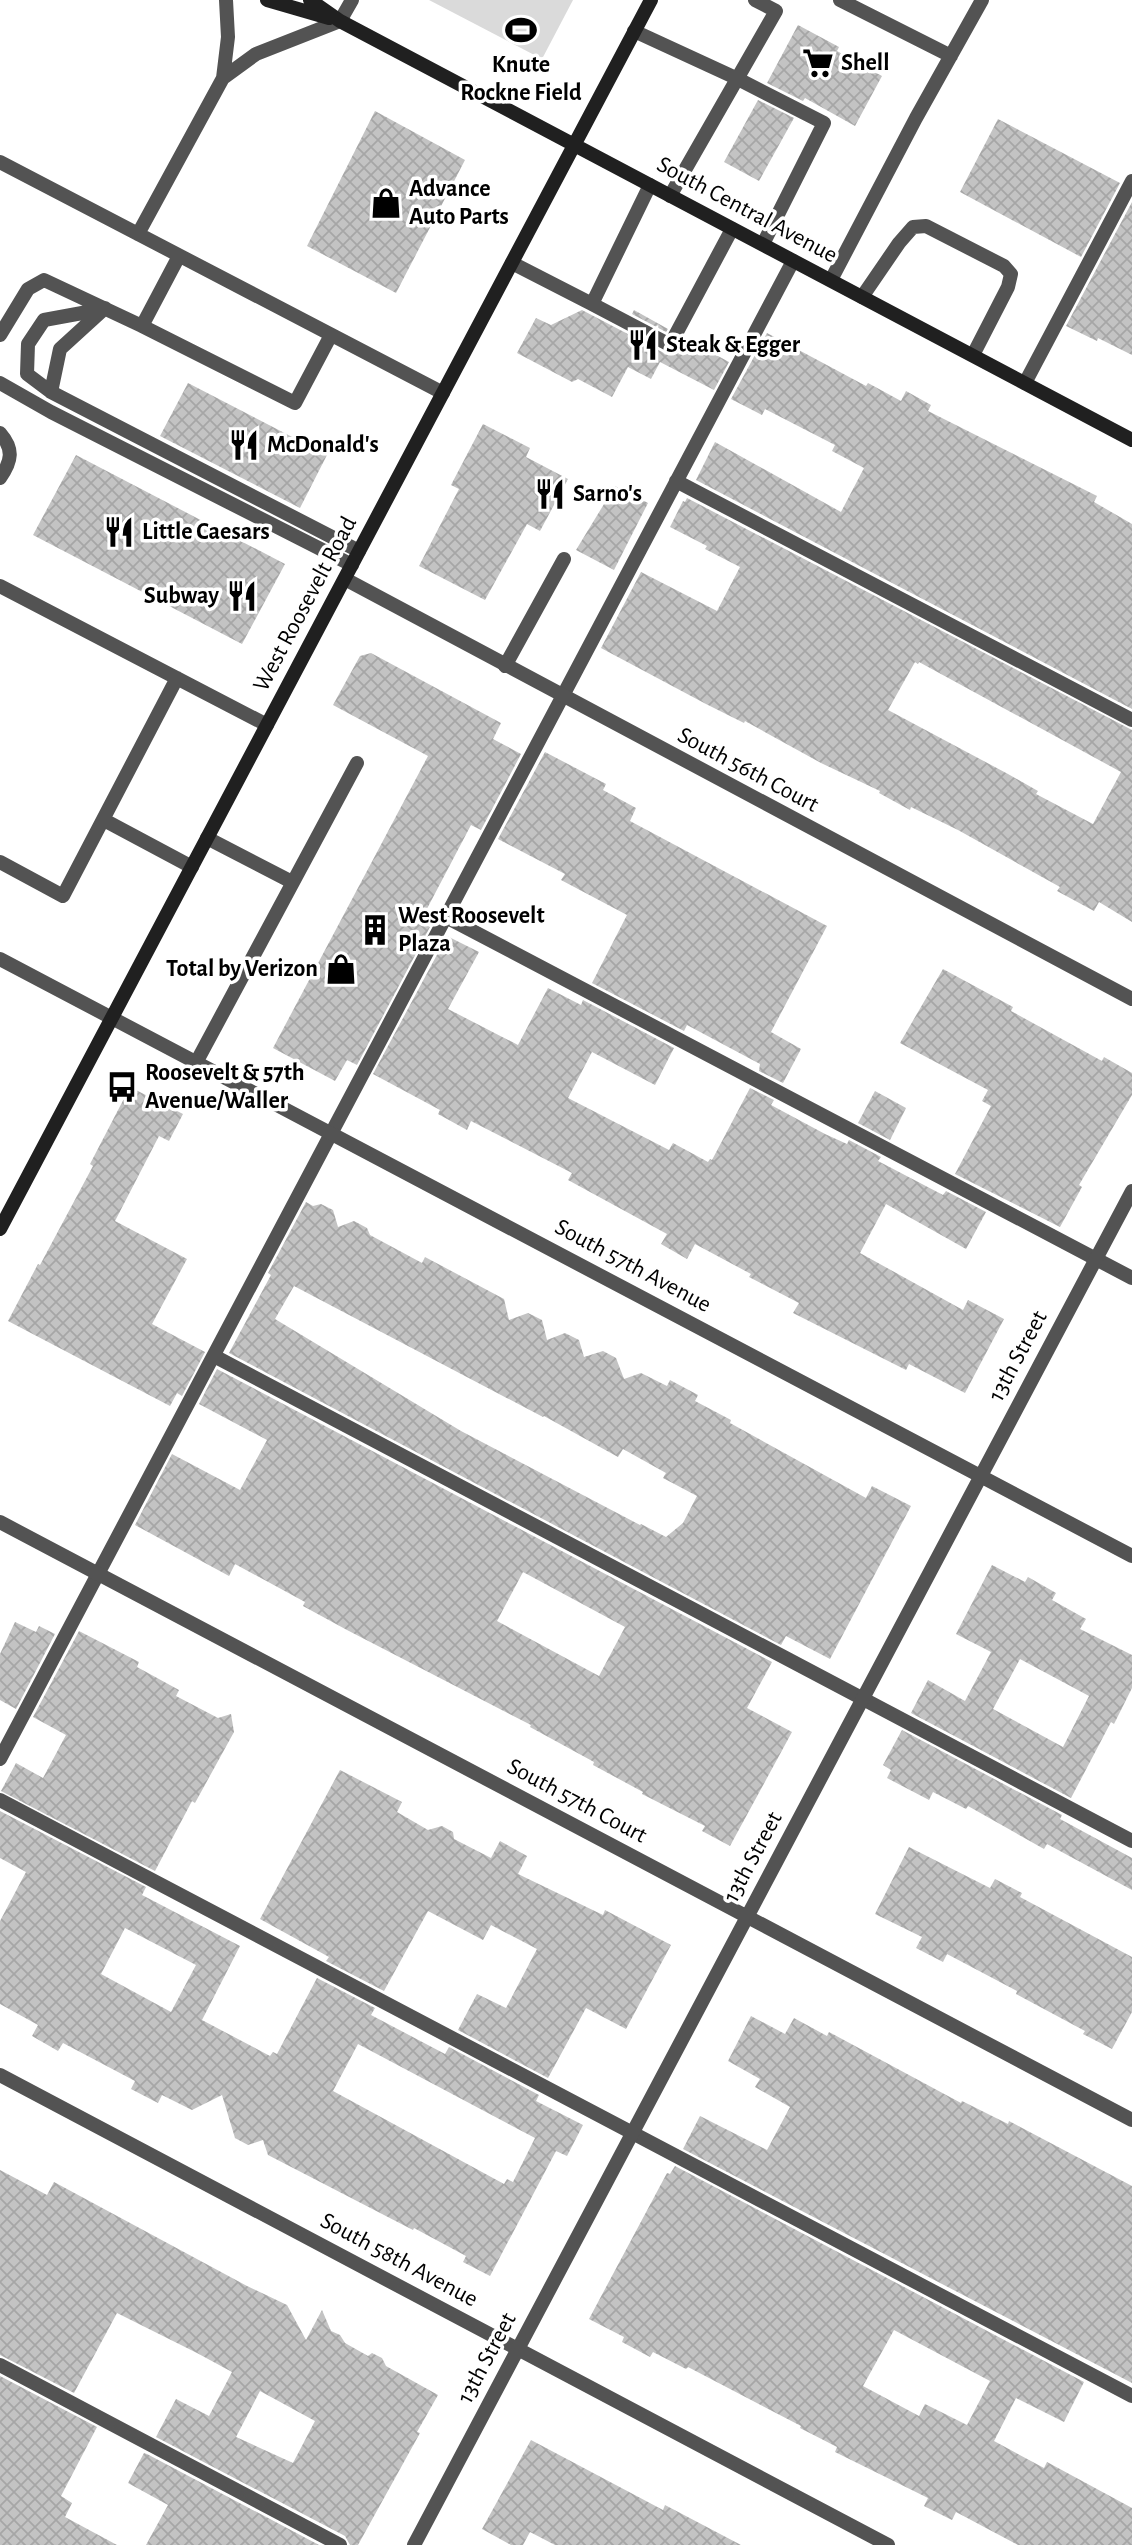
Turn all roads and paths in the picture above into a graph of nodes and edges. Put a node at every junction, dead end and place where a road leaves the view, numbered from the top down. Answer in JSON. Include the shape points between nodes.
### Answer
{"nodes":[{"id":1,"x":226,"y":0,"type":"edge"},
{"id":2,"x":267,"y":0,"type":"edge"},
{"id":3,"x":310,"y":0,"type":"edge"},
{"id":4,"x":352,"y":0,"type":"edge"},
{"id":5,"x":651,"y":0,"type":"edge"},
{"id":6,"x":755,"y":0,"type":"edge"},
{"id":7,"x":840,"y":0,"type":"edge"},
{"id":8,"x":982,"y":0,"type":"edge"},
{"id":9,"x":340,"y":22,"type":"junction"},
{"id":10,"x":634,"y":31,"type":"junction"},
{"id":11,"x":951,"y":56,"type":"junction"},
{"id":12,"x":223,"y":78,"type":"junction"},
{"id":13,"x":736,"y":78,"type":"junction"},
{"id":14,"x":574,"y":145,"type":"junction"},
{"id":15,"x":0,"y":162,"type":"edge"},
{"id":16,"x":1132,"y":181,"type":"edge"},
{"id":17,"x":650,"y":185,"type":"junction"},
{"id":18,"x":670,"y":196,"type":"junction"},
{"id":19,"x":733,"y":229,"type":"junction"},
{"id":20,"x":138,"y":234,"type":"junction"},
{"id":21,"x":763,"y":244,"type":"junction"},
{"id":22,"x":179,"y":256,"type":"junction"},
{"id":23,"x":793,"y":261,"type":"junction"},
{"id":24,"x":512,"y":263,"type":"junction"},
{"id":25,"x":831,"y":280,"type":"junction"},
{"id":26,"x":862,"y":297,"type":"junction"},
{"id":27,"x":592,"y":304,"type":"junction"},
{"id":28,"x":105,"y":308,"type":"junction"},
{"id":29,"x":142,"y":326,"type":"junction"},
{"id":30,"x":0,"y":335,"type":"edge"},
{"id":31,"x":331,"y":335,"type":"junction"},
{"id":32,"x":973,"y":355,"type":"junction"},
{"id":33,"x":0,"y":383,"type":"edge"},
{"id":34,"x":1025,"y":383,"type":"junction"},
{"id":35,"x":51,"y":392,"type":"junction"},
{"id":36,"x":443,"y":393,"type":"junction"},
{"id":37,"x":0,"y":433,"type":"edge"},
{"id":38,"x":1132,"y":440,"type":"edge"},
{"id":39,"x":0,"y":478,"type":"edge"},
{"id":40,"x":676,"y":481,"type":"junction"},
{"id":41,"x":359,"y":551,"type":"junction"},
{"id":42,"x":564,"y":559,"type":"dead end"},
{"id":43,"x":352,"y":565,"type":"junction"},
{"id":44,"x":345,"y":579,"type":"junction"},
{"id":45,"x":0,"y":586,"type":"edge"},
{"id":46,"x":505,"y":666,"type":"junction"},
{"id":47,"x":177,"y":678,"type":"junction"},
{"id":48,"x":562,"y":697,"type":"junction"},
{"id":49,"x":1132,"y":720,"type":"edge"},
{"id":50,"x":267,"y":725,"type":"junction"},
{"id":51,"x":357,"y":763,"type":"dead end"},
{"id":52,"x":104,"y":820,"type":"junction"},
{"id":53,"x":207,"y":838,"type":"junction"},
{"id":54,"x":0,"y":862,"type":"edge"},
{"id":55,"x":192,"y":867,"type":"junction"},
{"id":56,"x":292,"y":882,"type":"junction"},
{"id":57,"x":446,"y":917,"type":"junction"},
{"id":58,"x":0,"y":959,"type":"edge"},
{"id":59,"x":1132,"y":999,"type":"edge"},
{"id":60,"x":112,"y":1017,"type":"junction"},
{"id":61,"x":197,"y":1061,"type":"junction"},
{"id":62,"x":332,"y":1133,"type":"junction"},
{"id":63,"x":1132,"y":1191,"type":"edge"},
{"id":64,"x":0,"y":1229,"type":"edge"},
{"id":65,"x":1096,"y":1259,"type":"junction"},
{"id":66,"x":1132,"y":1278,"type":"edge"},
{"id":67,"x":214,"y":1356,"type":"junction"},
{"id":68,"x":981,"y":1476,"type":"junction"},
{"id":69,"x":0,"y":1522,"type":"edge"},
{"id":70,"x":1132,"y":1556,"type":"edge"},
{"id":71,"x":98,"y":1573,"type":"junction"},
{"id":72,"x":863,"y":1699,"type":"junction"},
{"id":73,"x":0,"y":1759,"type":"edge"},
{"id":74,"x":0,"y":1800,"type":"edge"},
{"id":75,"x":1132,"y":1841,"type":"edge"},
{"id":76,"x":747,"y":1917,"type":"junction"},
{"id":77,"x":0,"y":2075,"type":"edge"},
{"id":78,"x":1132,"y":2120,"type":"edge"},
{"id":79,"x":632,"y":2133,"type":"junction"},
{"id":80,"x":518,"y":2349,"type":"junction"},
{"id":81,"x":0,"y":2365,"type":"edge"},
{"id":82,"x":1132,"y":2396,"type":"edge"},
{"id":83,"x":340,"y":2545,"type":"edge"},
{"id":84,"x":414,"y":2545,"type":"edge"},
{"id":85,"x":888,"y":2545,"type":"edge"}],
"edges":[{"from":1,"to":12,"type":"street"},
{"from":2,"to":9,"type":"main road","name":"South Central Avenue"},
{"from":3,"to":9,"type":"main road","name":"South Central Avenue"},
{"from":4,"to":9,"type":"street"},
{"from":5,"to":10,"type":"main road","name":"West Roosevelt Road"},
{"from":6,"to":13,"type":"street","via":[[776,10]]},
{"from":7,"to":11,"type":"street"},
{"from":8,"to":11,"type":"street"},
{"from":9,"to":12,"type":"street","via":[[256,54]]},
{"from":9,"to":14,"type":"main road","name":"South Central Avenue"},
{"from":10,"to":13,"type":"street"},
{"from":10,"to":14,"type":"main road","name":"West Roosevelt Road"},
{"from":11,"to":25,"type":"street"},
{"from":12,"to":20,"type":"street"},
{"from":13,"to":18,"type":"street"},
{"from":13,"to":21,"type":"street","via":[[824,123]]},
{"from":14,"to":17,"type":"main road","name":"South Central Avenue"},
{"from":14,"to":24,"type":"main road","name":"West Roosevelt Road"},
{"from":15,"to":20,"type":"street"},
{"from":16,"to":34,"type":"street"},
{"from":17,"to":18,"type":"main road","name":"South Central Avenue"},
{"from":17,"to":27,"type":"street"},
{"from":18,"to":19,"type":"main road","name":"South Central Avenue"},
{"from":19,"to":21,"type":"main road","name":"South Central Avenue"},
{"from":19,"to":27,"type":"street","via":[[670,345]]},
{"from":20,"to":22,"type":"street"},
{"from":21,"to":23,"type":"main road","name":"South Central Avenue"},
{"from":22,"to":29,"type":"street"},
{"from":22,"to":31,"type":"street"},
{"from":23,"to":25,"type":"main road","name":"South Central Avenue"},
{"from":23,"to":40,"type":"street"},
{"from":24,"to":27,"type":"street"},
{"from":24,"to":36,"type":"main road","name":"West Roosevelt Road"},
{"from":25,"to":26,"type":"main road","name":"South Central Avenue"},
{"from":26,"to":32,"type":"main road","name":"South Central Avenue"},
{"from":26,"to":32,"type":"street","via":[[913,227],[926,226],[1004,266],[1011,274],[1008,287]]},
{"from":28,"to":29,"type":"street"},
{"from":28,"to":30,"type":"street","via":[[44,280],[28,289]]},
{"from":28,"to":35,"type":"street","via":[[60,349]]},
{"from":28,"to":35,"type":"street","via":[[44,320],[28,344],[27,374]]},
{"from":29,"to":31,"type":"street","via":[[295,403]]},
{"from":31,"to":36,"type":"street"},
{"from":32,"to":34,"type":"main road","name":"South Central Avenue"},
{"from":33,"to":43,"type":"street"},
{"from":34,"to":38,"type":"main road","name":"South Central Avenue"},
{"from":35,"to":41,"type":"street"},
{"from":36,"to":41,"type":"main road","name":"West Roosevelt Road"},
{"from":37,"to":39,"type":"street","via":[[9,443],[10,457]]},
{"from":40,"to":48,"type":"street"},
{"from":40,"to":49,"type":"street"},
{"from":41,"to":43,"type":"main road","name":"West Roosevelt Road"},
{"from":42,"to":46,"type":"street"},
{"from":43,"to":44,"type":"main road","name":"West Roosevelt Road"},
{"from":44,"to":46,"type":"street","name":"South 56th Court"},
{"from":44,"to":50,"type":"main road","name":"West Roosevelt Road"},
{"from":45,"to":47,"type":"street"},
{"from":46,"to":48,"type":"street","name":"South 56th Court"},
{"from":47,"to":50,"type":"street"},
{"from":47,"to":52,"type":"street"},
{"from":48,"to":57,"type":"street"},
{"from":48,"to":59,"type":"street","name":"South 56th Court"},
{"from":50,"to":53,"type":"main road","name":"West Roosevelt Road"},
{"from":51,"to":56,"type":"street"},
{"from":52,"to":54,"type":"street","via":[[63,896]]},
{"from":52,"to":55,"type":"street"},
{"from":53,"to":55,"type":"main road","name":"West Roosevelt Road"},
{"from":53,"to":56,"type":"street"},
{"from":55,"to":60,"type":"main road","name":"West Roosevelt Road"},
{"from":56,"to":61,"type":"street"},
{"from":57,"to":62,"type":"street"},
{"from":57,"to":65,"type":"street"},
{"from":58,"to":60,"type":"street","name":"South 57th Avenue"},
{"from":60,"to":61,"type":"street","name":"South 57th Avenue"},
{"from":60,"to":64,"type":"main road","name":"West Roosevelt Road"},
{"from":61,"to":62,"type":"street","name":"South 57th Avenue"},
{"from":62,"to":67,"type":"street"},
{"from":62,"to":68,"type":"street","name":"South 57th Avenue"},
{"from":63,"to":65,"type":"street","name":"13th Street"},
{"from":65,"to":66,"type":"street"},
{"from":65,"to":68,"type":"street","name":"13th Street"},
{"from":67,"to":71,"type":"street"},
{"from":67,"to":72,"type":"street"},
{"from":68,"to":70,"type":"street","name":"South 57th Avenue"},
{"from":68,"to":72,"type":"street","name":"13th Street"},
{"from":69,"to":71,"type":"street","name":"South 57th Court"},
{"from":71,"to":73,"type":"street"},
{"from":71,"to":76,"type":"street","name":"South 57th Court"},
{"from":72,"to":75,"type":"street"},
{"from":72,"to":76,"type":"street","name":"13th Street"},
{"from":74,"to":79,"type":"street"},
{"from":76,"to":78,"type":"street","name":"South 57th Court"},
{"from":76,"to":79,"type":"street","name":"13th Street"},
{"from":77,"to":80,"type":"street","name":"South 58th Avenue"},
{"from":79,"to":80,"type":"street","name":"13th Street"},
{"from":79,"to":82,"type":"street"},
{"from":80,"to":84,"type":"street","name":"13th Street"},
{"from":80,"to":85,"type":"street","name":"South 58th Avenue"},
{"from":81,"to":83,"type":"street"}]}
